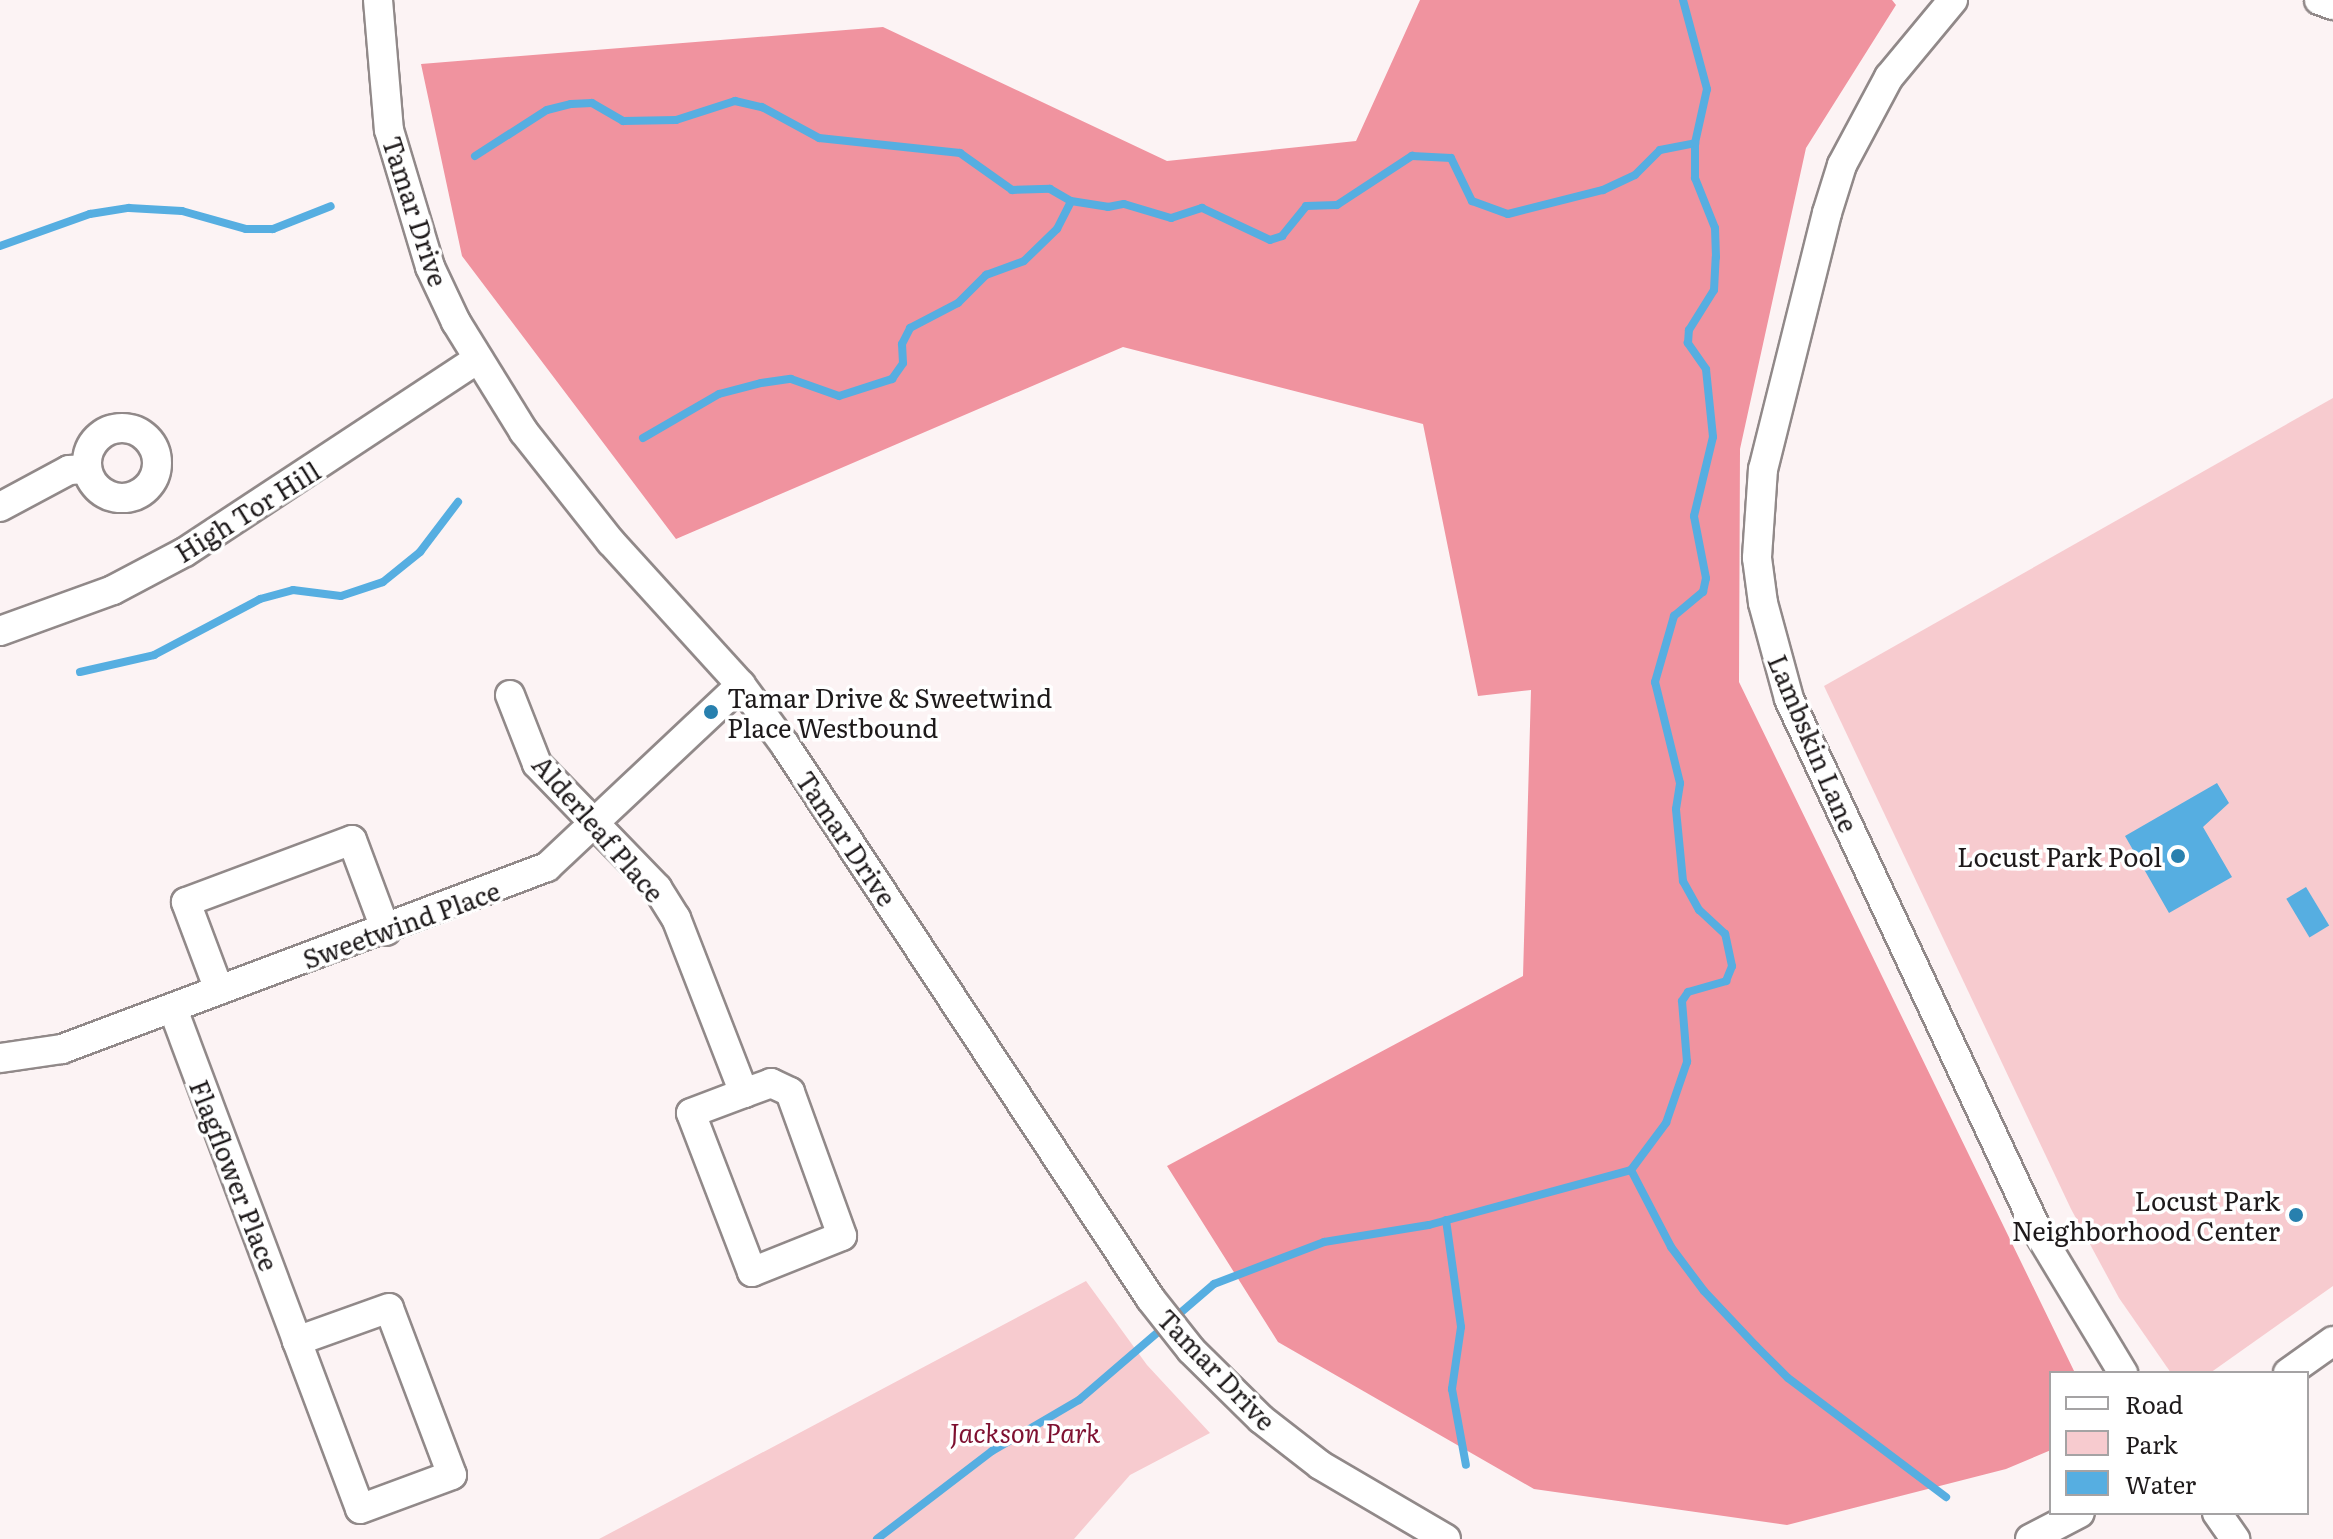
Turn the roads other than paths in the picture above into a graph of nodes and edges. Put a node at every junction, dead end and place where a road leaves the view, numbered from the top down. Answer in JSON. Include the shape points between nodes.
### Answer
{"nodes":[{"id":1,"x":378,"y":0,"type":"edge"},
{"id":2,"x":1953,"y":0,"type":"edge"},
{"id":3,"x":2319,"y":0,"type":"edge"},
{"id":4,"x":2333,"y":5,"type":"edge"},
{"id":5,"x":478,"y":359,"type":"junction"},
{"id":6,"x":87,"y":469,"type":"dead end"},
{"id":7,"x":0,"y":507,"type":"edge"},
{"id":8,"x":0,"y":631,"type":"edge"},
{"id":9,"x":741,"y":685,"type":"junction"},
{"id":10,"x":510,"y":695,"type":"dead end"},
{"id":11,"x":596,"y":824,"type":"junction"},
{"id":12,"x":386,"y":931,"type":"junction"},
{"id":13,"x":219,"y":990,"type":"junction"},
{"id":14,"x":173,"y":1009,"type":"junction"},
{"id":15,"x":0,"y":1058,"type":"edge"},
{"id":16,"x":744,"y":1093,"type":"junction"},
{"id":17,"x":297,"y":1341,"type":"junction"},
{"id":18,"x":2333,"y":1341,"type":"edge"},
{"id":19,"x":2122,"y":1371,"type":"edge"},
{"id":20,"x":2291,"y":1371,"type":"edge"},
{"id":21,"x":2076,"y":1515,"type":"edge"},
{"id":22,"x":2218,"y":1515,"type":"edge"},
{"id":23,"x":1446,"y":1539,"type":"edge"},
{"id":24,"x":2030,"y":1539,"type":"edge"},
{"id":25,"x":2235,"y":1539,"type":"edge"}],
"edges":[{"from":1,"to":5,"type":"street","name":"Tamar Drive","via":[[389,130],[410,208],[430,267]]},
{"from":2,"to":19,"type":"street","name":"Lambskin Lane","via":[[1889,77],[1842,165],[1763,469],[1757,558],[1763,603],[1789,699],[2038,1232]]},
{"from":3,"to":4,"type":"street"},
{"from":5,"to":8,"type":"street","name":"High Tor Hill","via":[[185,552],[113,590]]},
{"from":5,"to":9,"type":"street","name":"Tamar Drive","via":[[562,484]]},
{"from":6,"to":7,"type":"street","via":[[53,477]]},
{"from":9,"to":11,"type":"street","name":"Sweetwind Place","via":[[639,777]]},
{"from":9,"to":23,"type":"street","name":"Tamar Drive","via":[[1150,1298],[1191,1350],[1261,1419],[1320,1465]]},
{"from":10,"to":11,"type":"street","name":"Alderleaf Place","via":[[537,764]]},
{"from":11,"to":12,"type":"street","name":"Sweetwind Place","via":[[547,867]]},
{"from":11,"to":16,"type":"street","name":"Alderleaf Place","via":[[657,888],[676,918]]},
{"from":12,"to":13,"type":"street","name":"Sweetwind Place"},
{"from":12,"to":13,"type":"street","via":[[352,840],[186,902]]},
{"from":13,"to":14,"type":"street","name":"Sweetwind Place"},
{"from":14,"to":15,"type":"street","name":"Sweetwind Place","via":[[62,1049]]},
{"from":14,"to":17,"type":"street","name":"Flagflower Place"},
{"from":16,"to":16,"type":"street","via":[[771,1083],[790,1092],[842,1236],[752,1272],[691,1113]]},
{"from":17,"to":17,"type":"street","name":"Flagflower Place","via":[[360,1509],[452,1475],[389,1308]]},
{"from":18,"to":20,"type":"street"},
{"from":21,"to":24,"type":"street"},
{"from":22,"to":25,"type":"street"}]}
